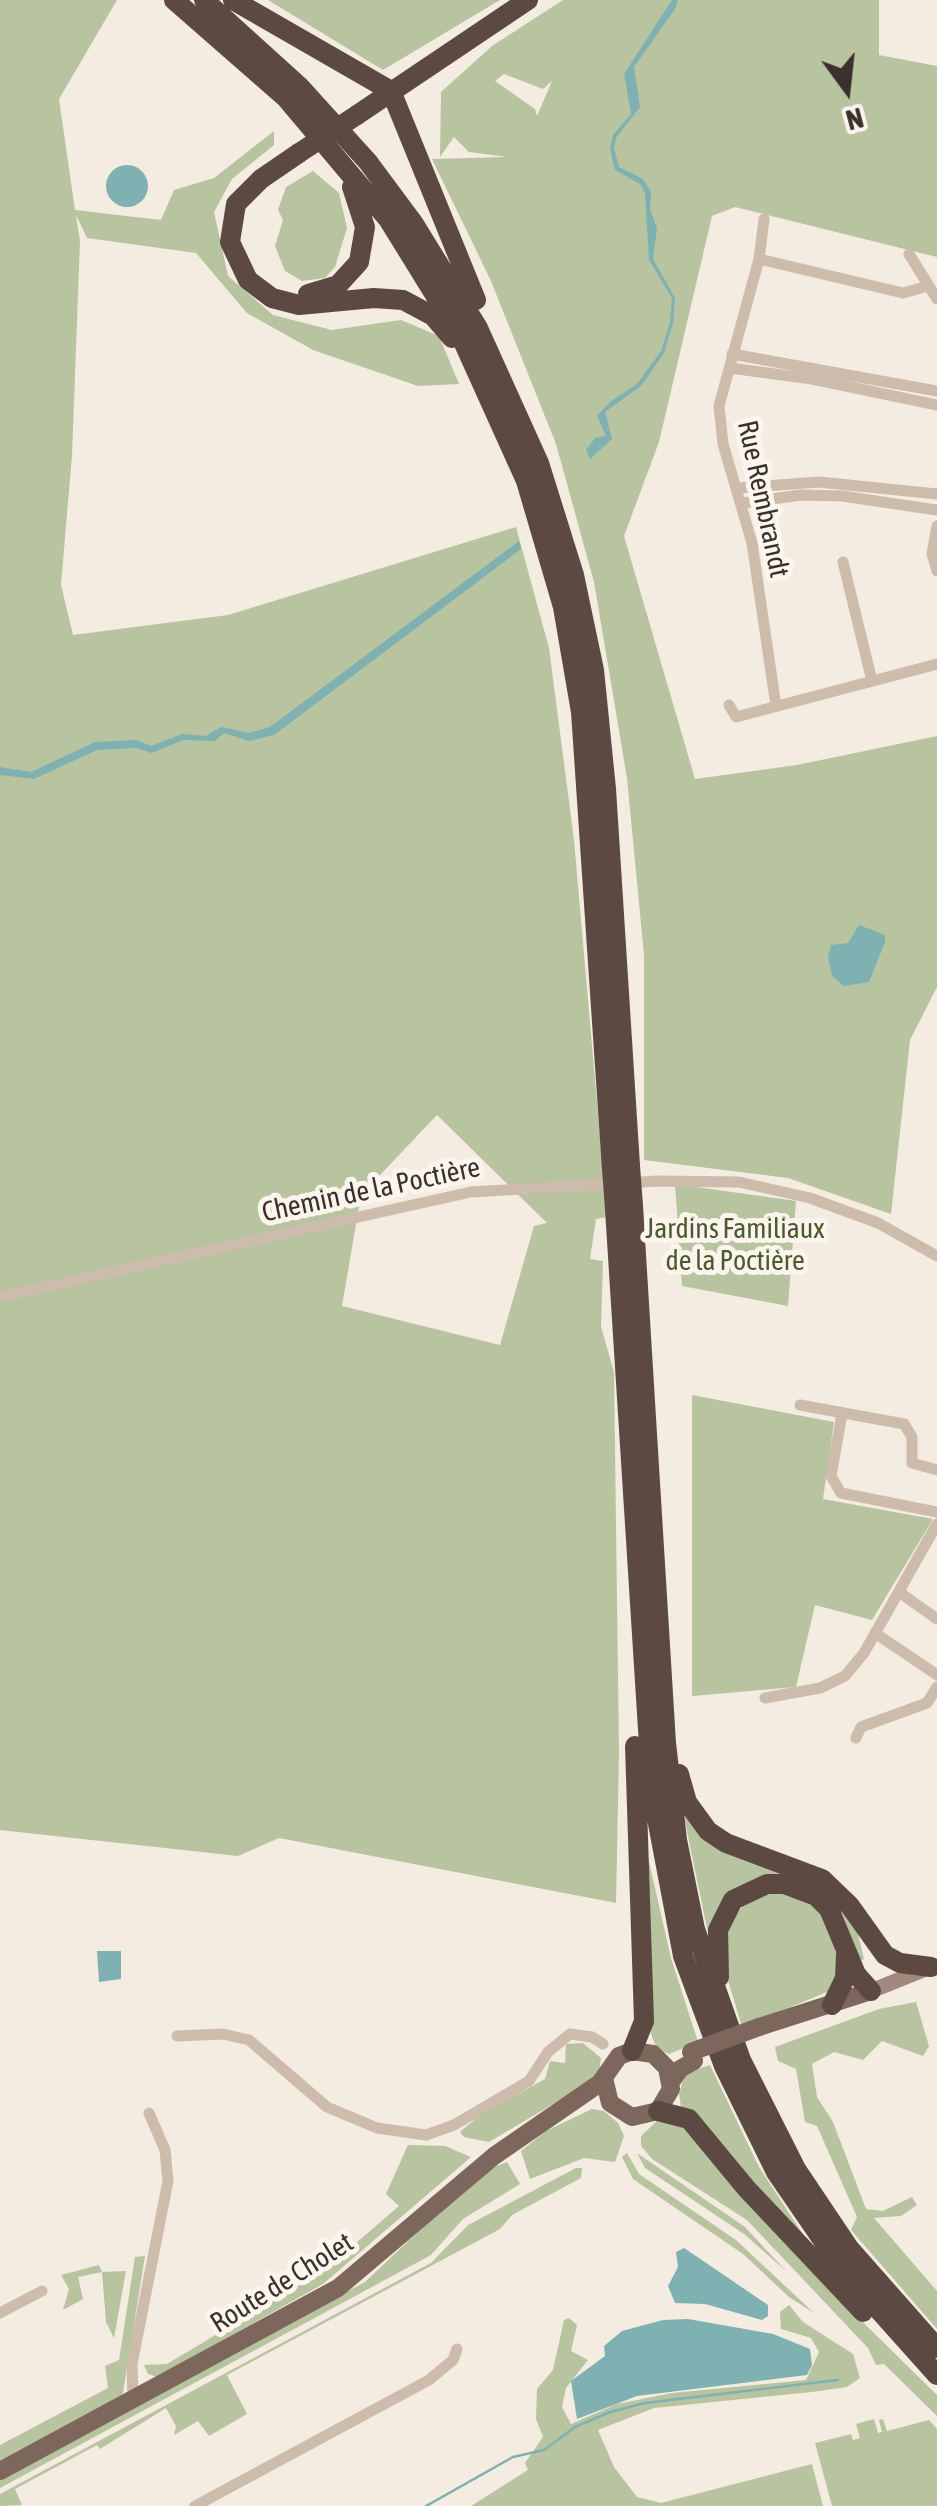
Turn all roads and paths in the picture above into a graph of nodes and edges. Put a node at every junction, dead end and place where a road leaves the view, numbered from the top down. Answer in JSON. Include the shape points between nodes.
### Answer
{"nodes":[{"id":1,"x":174,"y":0,"type":"edge"},
{"id":2,"x":204,"y":0,"type":"edge"},
{"id":3,"x":233,"y":0,"type":"edge"},
{"id":4,"x":528,"y":0,"type":"edge"},
{"id":5,"x":391,"y":92,"type":"junction"},
{"id":6,"x":313,"y":127,"type":"junction"},
{"id":7,"x":261,"y":179,"type":"junction"},
{"id":8,"x":764,"y":219,"type":"dead end"},
{"id":9,"x":910,"y":254,"type":"dead end"},
{"id":10,"x":759,"y":259,"type":"junction"},
{"id":11,"x":928,"y":286,"type":"junction"},
{"id":12,"x":937,"y":299,"type":"edge"},
{"id":13,"x":494,"y":360,"type":"junction"},
{"id":14,"x":731,"y":362,"type":"junction"},
{"id":15,"x":937,"y":391,"type":"edge"},
{"id":16,"x":937,"y":406,"type":"edge"},
{"id":17,"x":498,"y":412,"type":"junction"},
{"id":18,"x":738,"y":488,"type":"junction"},
{"id":19,"x":937,"y":494,"type":"edge"},
{"id":20,"x":742,"y":503,"type":"junction"},
{"id":21,"x":937,"y":510,"type":"edge"},
{"id":22,"x":937,"y":526,"type":"edge"},
{"id":23,"x":842,"y":562,"type":"dead end"},
{"id":24,"x":937,"y":571,"type":"edge"},
{"id":25,"x":937,"y":664,"type":"edge"},
{"id":26,"x":872,"y":681,"type":"junction"},
{"id":27,"x":728,"y":706,"type":"dead end"},
{"id":28,"x":776,"y":706,"type":"junction"},
{"id":29,"x":621,"y":1168,"type":"junction"},
{"id":30,"x":624,"y":1207,"type":"junction"},
{"id":31,"x":937,"y":1256,"type":"edge"},
{"id":32,"x":0,"y":1297,"type":"edge"},
{"id":33,"x":800,"y":1405,"type":"dead end"},
{"id":34,"x":842,"y":1414,"type":"junction"},
{"id":35,"x":937,"y":1470,"type":"edge"},
{"id":36,"x":937,"y":1512,"type":"edge"},
{"id":37,"x":937,"y":1524,"type":"edge"},
{"id":38,"x":638,"y":1584,"type":"junction"},
{"id":39,"x":899,"y":1592,"type":"junction"},
{"id":40,"x":937,"y":1618,"type":"edge"},
{"id":41,"x":876,"y":1633,"type":"junction"},
{"id":42,"x":937,"y":1675,"type":"edge"},
{"id":43,"x":937,"y":1687,"type":"edge"},
{"id":44,"x":765,"y":1698,"type":"dead end"},
{"id":45,"x":664,"y":1708,"type":"junction"},
{"id":46,"x":856,"y":1738,"type":"dead end"},
{"id":47,"x":869,"y":1936,"type":"junction"},
{"id":48,"x":846,"y":1952,"type":"junction"},
{"id":49,"x":934,"y":1965,"type":"edge"},
{"id":50,"x":871,"y":1991,"type":"junction"},
{"id":51,"x":823,"y":2008,"type":"junction"},
{"id":52,"x":726,"y":2026,"type":"junction"},
{"id":53,"x":177,"y":2036,"type":"dead end"},
{"id":54,"x":603,"y":2044,"type":"junction"},
{"id":55,"x":628,"y":2052,"type":"junction"},
{"id":56,"x":692,"y":2057,"type":"junction"},
{"id":57,"x":659,"y":2058,"type":"junction"},
{"id":58,"x":606,"y":2072,"type":"junction"},
{"id":59,"x":671,"y":2082,"type":"junction"},
{"id":60,"x":610,"y":2103,"type":"junction"},
{"id":61,"x":569,"y":2107,"type":"junction"},
{"id":62,"x":658,"y":2111,"type":"junction"},
{"id":63,"x":149,"y":2113,"type":"dead end"},
{"id":64,"x":42,"y":2290,"type":"dead end"},
{"id":65,"x":0,"y":2314,"type":"edge"},
{"id":66,"x":937,"y":2348,"type":"edge"},
{"id":67,"x":457,"y":2349,"type":"dead end"},
{"id":68,"x":937,"y":2377,"type":"edge"},
{"id":69,"x":133,"y":2399,"type":"junction"},
{"id":70,"x":0,"y":2471,"type":"edge"},
{"id":71,"x":195,"y":2506,"type":"edge"}],
"edges":[{"from":1,"to":6,"type":"highway"},
{"from":2,"to":13,"type":"highway","via":[[286,73],[368,162],[447,274]]},
{"from":3,"to":5,"type":"highway"},
{"from":4,"to":5,"type":"highway"},
{"from":5,"to":7,"type":"highway","bridge":true},
{"from":5,"to":13,"type":"highway","via":[[481,312]]},
{"from":6,"to":7,"type":"highway","via":[[364,214],[363,251],[346,280],[301,294],[258,276],[241,250],[239,233],[243,209]]},
{"from":6,"to":17,"type":"highway","via":[[422,268]]},
{"from":7,"to":17,"type":"highway","via":[[236,204],[230,223],[232,250],[248,280],[290,304],[374,298],[419,306],[444,326]]},
{"from":8,"to":10,"type":"street","name":"Rue Rembrandt"},
{"from":9,"to":11,"type":"street"},
{"from":10,"to":11,"type":"street","via":[[904,293]]},
{"from":10,"to":14,"type":"street","name":"Rue Rembrandt"},
{"from":11,"to":12,"type":"street"},
{"from":13,"to":29,"type":"highway","via":[[552,499],[594,670]]},
{"from":14,"to":15,"type":"street"},
{"from":14,"to":16,"type":"street"},
{"from":14,"to":18,"type":"street","name":"Rue Rembrandt","via":[[719,420]]},
{"from":17,"to":29,"type":"highway","via":[[546,542],[576,675]]},
{"from":18,"to":19,"type":"street","via":[[819,482]]},
{"from":18,"to":20,"type":"street","name":"Rue Rembrandt"},
{"from":20,"to":21,"type":"street","via":[[842,496]]},
{"from":20,"to":28,"type":"street","name":"Rue Rembrandt"},
{"from":22,"to":24,"type":"street"},
{"from":23,"to":26,"type":"street"},
{"from":25,"to":26,"type":"street"},
{"from":26,"to":28,"type":"street"},
{"from":27,"to":28,"type":"street","via":[[736,717]]},
{"from":29,"to":30,"type":"highway","bridge":true},
{"from":30,"to":38,"type":"highway"},
{"from":30,"to":45,"type":"highway"},
{"from":31,"to":32,"type":"street","name":"Chemin de la Poctière","via":[[847,1210],[758,1185],[677,1180],[471,1192]]},
{"from":33,"to":34,"type":"street"},
{"from":34,"to":35,"type":"street","via":[[904,1424],[912,1438],[912,1463]]},
{"from":34,"to":36,"type":"street","via":[[831,1476],[841,1494]]},
{"from":37,"to":39,"type":"street"},
{"from":38,"to":55,"type":"highway","via":[[633,1680],[644,2021]]},
{"from":38,"to":68,"type":"highway","via":[[658,1838],[704,2016],[745,2114],[797,2206]]},
{"from":39,"to":40,"type":"street"},
{"from":39,"to":41,"type":"street"},
{"from":41,"to":42,"type":"street"},
{"from":41,"to":44,"type":"street","via":[[844,1676],[820,1688]]},
{"from":43,"to":46,"type":"street","via":[[927,1703],[862,1727]]},
{"from":45,"to":47,"type":"highway","via":[[696,1819],[726,1843],[822,1879]]},
{"from":45,"to":52,"type":"highway","via":[[682,1868]]},
{"from":47,"to":49,"type":"highway","via":[[891,1959]]},
{"from":47,"to":50,"type":"highway"},
{"from":48,"to":50,"type":"highway"},
{"from":48,"to":51,"type":"highway","via":[[845,1978]]},
{"from":48,"to":52,"type":"highway","via":[[836,1921],[816,1896],[784,1884],[749,1890],[733,1900],[718,1930]]},
{"from":49,"to":50,"type":"main road"},
{"from":50,"to":51,"type":"main road"},
{"from":51,"to":56,"type":"main road","bridge":true},
{"from":52,"to":66,"type":"highway","via":[[768,2119],[825,2215]]},
{"from":53,"to":54,"type":"street","via":[[249,2040],[339,2113],[377,2128],[426,2134],[529,2081],[570,2034]]},
{"from":54,"to":55,"type":"street"},
{"from":54,"to":58,"type":"street"},
{"from":55,"to":57,"type":"main road"},
{"from":55,"to":58,"type":"main road"},
{"from":56,"to":57,"type":"main road"},
{"from":56,"to":59,"type":"main road"},
{"from":57,"to":59,"type":"main road"},
{"from":58,"to":60,"type":"main road"},
{"from":58,"to":61,"type":"main road","name":"Route de Cholet"},
{"from":59,"to":62,"type":"main road"},
{"from":60,"to":61,"type":"main road","name":"Route de Cholet"},
{"from":60,"to":62,"type":"main road","via":[[632,2117]]},
{"from":61,"to":69,"type":"main road","name":"Route de Cholet","via":[[494,2156],[338,2288]]},
{"from":62,"to":68,"type":"highway","via":[[689,2119],[830,2280]]},
{"from":63,"to":69,"type":"street","via":[[165,2150],[168,2181],[132,2364]]},
{"from":64,"to":65,"type":"street"},
{"from":67,"to":71,"type":"street","via":[[429,2380]]},
{"from":69,"to":70,"type":"main road","name":"Route de Cholet"}]}
